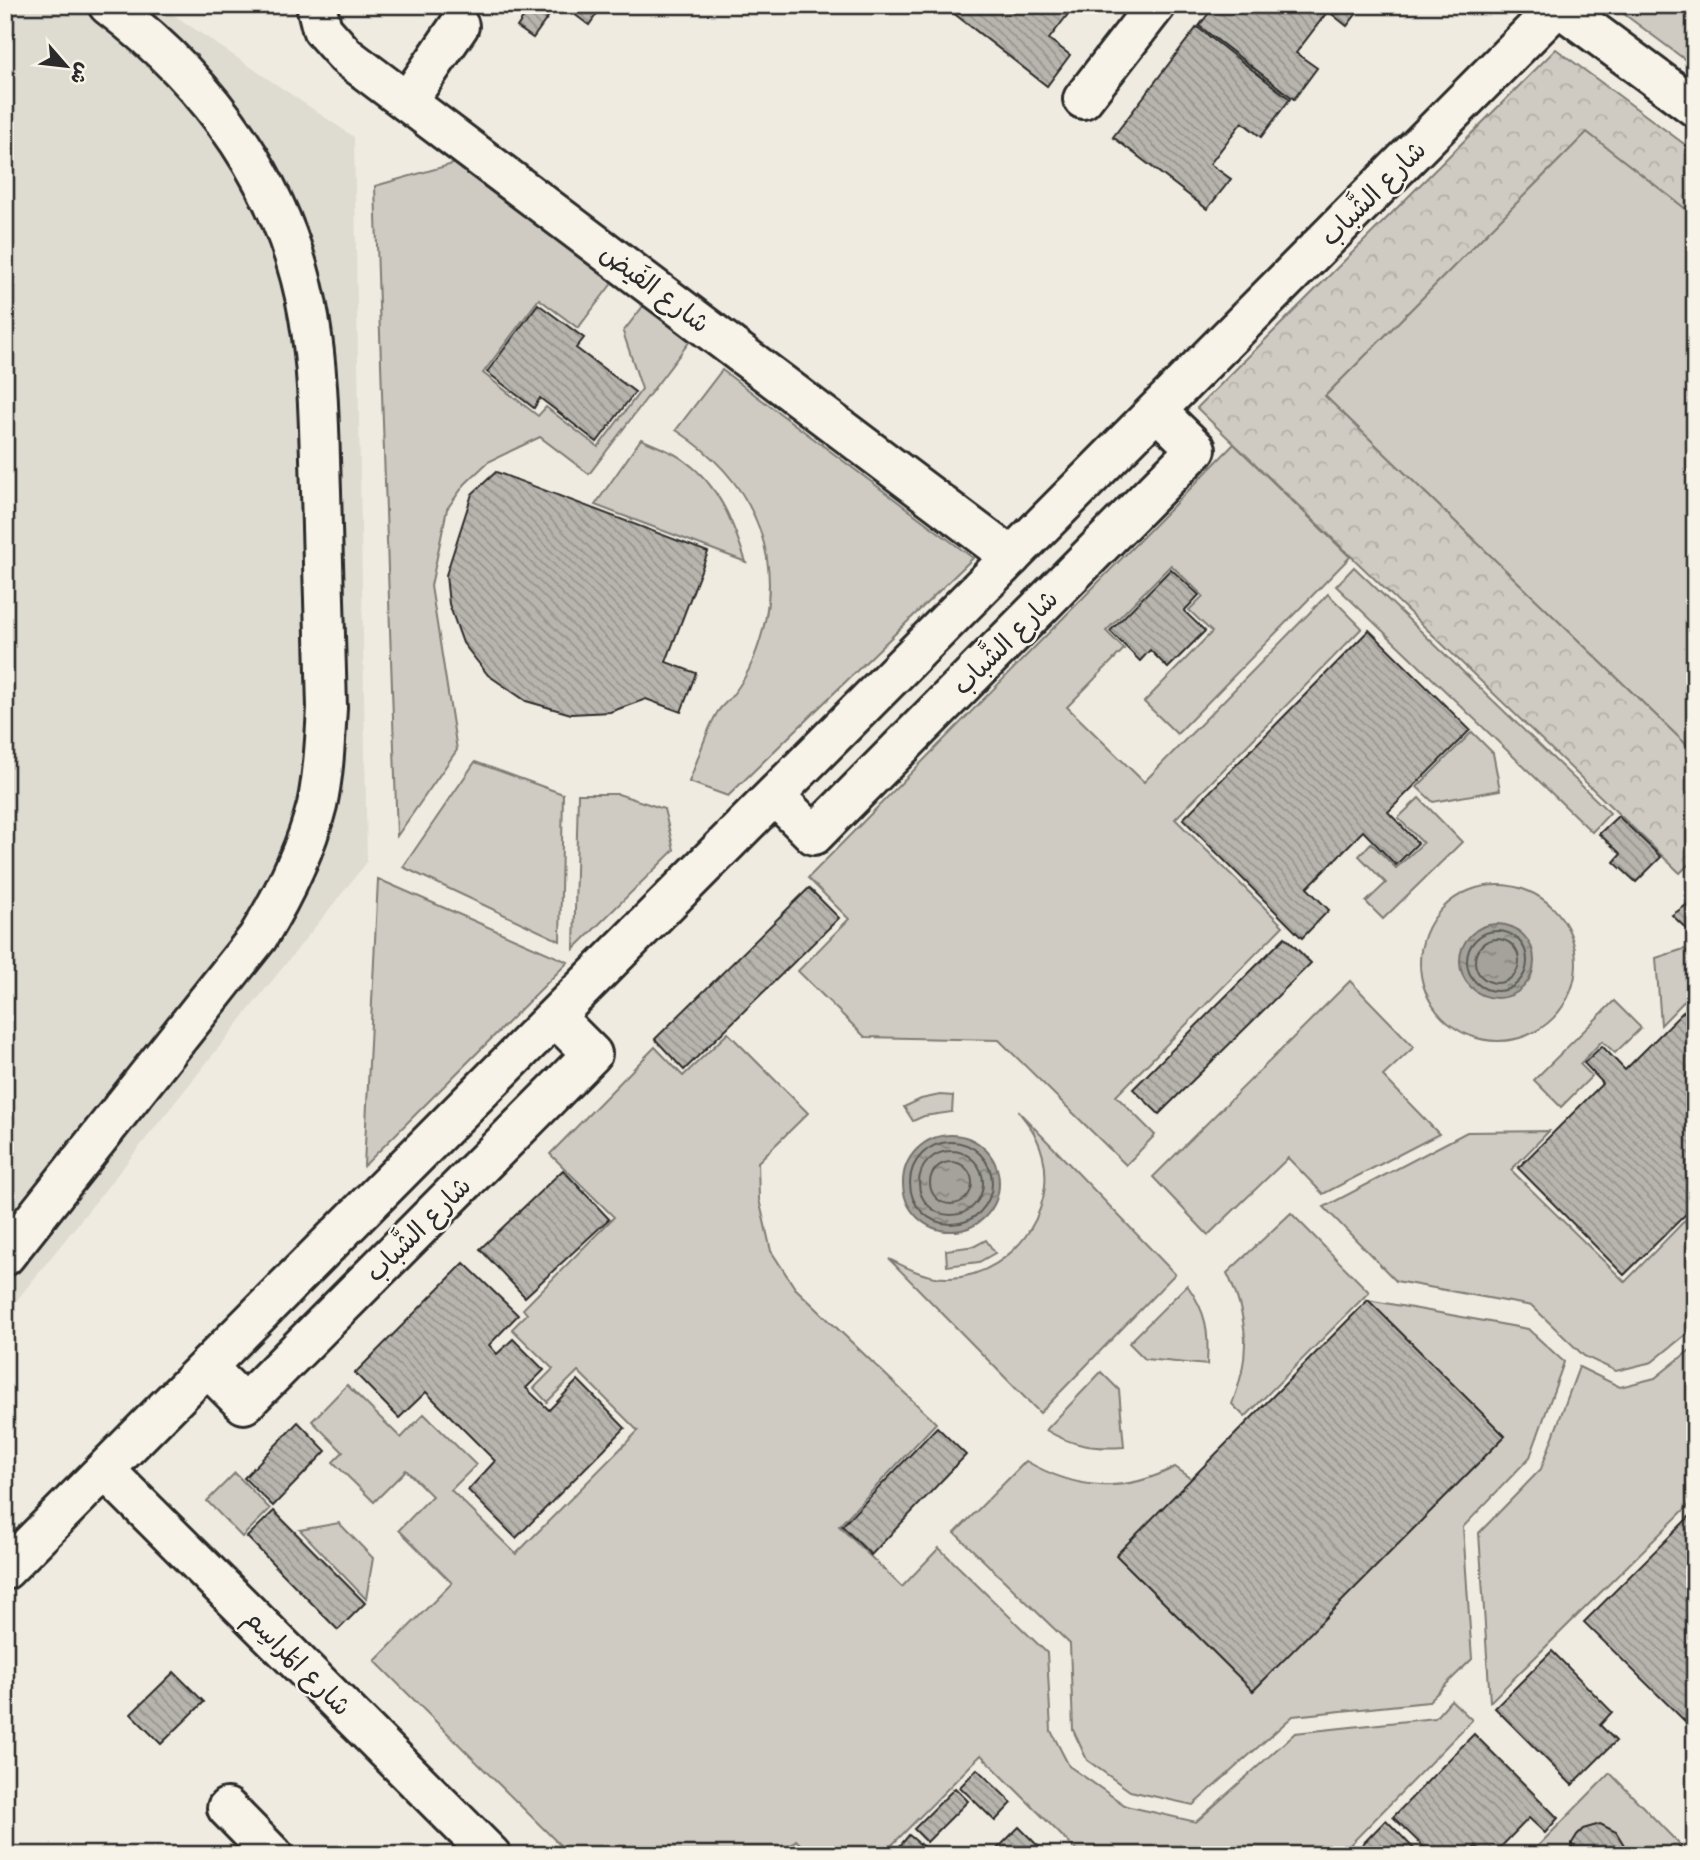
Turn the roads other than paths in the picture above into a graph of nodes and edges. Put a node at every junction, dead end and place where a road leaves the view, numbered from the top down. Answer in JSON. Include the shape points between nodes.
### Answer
{"nodes":[{"id":1,"x":108,"y":5,"type":"edge"},
{"id":2,"x":316,"y":5,"type":"edge"},
{"id":3,"x":1156,"y":5,"type":"edge"},
{"id":4,"x":1558,"y":6,"type":"edge"},
{"id":5,"x":459,"y":26,"type":"dead end"},
{"id":6,"x":1083,"y":99,"type":"dead end"},
{"id":7,"x":407,"y":102,"type":"junction"},
{"id":8,"x":1695,"y":107,"type":"edge"},
{"id":9,"x":1157,"y":411,"type":"junction"},
{"id":10,"x":1011,"y":557,"type":"junction"},
{"id":11,"x":775,"y":796,"type":"junction"},
{"id":12,"x":555,"y":1017,"type":"junction"},
{"id":13,"x":5,"y":1256,"type":"edge"},
{"id":14,"x":207,"y":1367,"type":"junction"},
{"id":15,"x":105,"y":1470,"type":"junction"},
{"id":16,"x":5,"y":1570,"type":"edge"},
{"id":17,"x":227,"y":1808,"type":"dead end"},
{"id":18,"x":273,"y":1855,"type":"edge"},
{"id":19,"x":491,"y":1855,"type":"edge"}],
"edges":[{"from":1,"to":13,"type":"street","via":[[190,77],[232,130],[267,188],[292,250],[309,316],[317,383],[327,708],[324,757],[317,804],[302,851],[258,937]]},
{"from":2,"to":7,"type":"street","name":"شارع الفَيض","via":[[322,29],[346,56]]},
{"from":3,"to":6,"type":"street"},
{"from":4,"to":8,"type":"street"},
{"from":4,"to":9,"type":"street","name":"شارع الشَّباب"},
{"from":5,"to":7,"type":"street"},
{"from":7,"to":10,"type":"street","name":"شارع الفَيض"},
{"from":9,"to":10,"type":"street","name":"شارع الشَّباب"},
{"from":9,"to":11,"type":"street","name":"شارع الشَّباب","via":[[1196,449],[814,835]]},
{"from":10,"to":11,"type":"street","name":"شارع الشَّباب"},
{"from":11,"to":12,"type":"street","name":"شارع الشَّباب"},
{"from":12,"to":14,"type":"street","name":"شارع الشَّباب"},
{"from":12,"to":14,"type":"street","name":"شارع الشَّباب","via":[[592,1054],[244,1404]]},
{"from":14,"to":15,"type":"street","name":"شارع الشَّباب"},
{"from":15,"to":16,"type":"street","name":"شارع الشَّباب"},
{"from":15,"to":19,"type":"street","name":"شارع المَراسِم"},
{"from":17,"to":18,"type":"street"}]}
